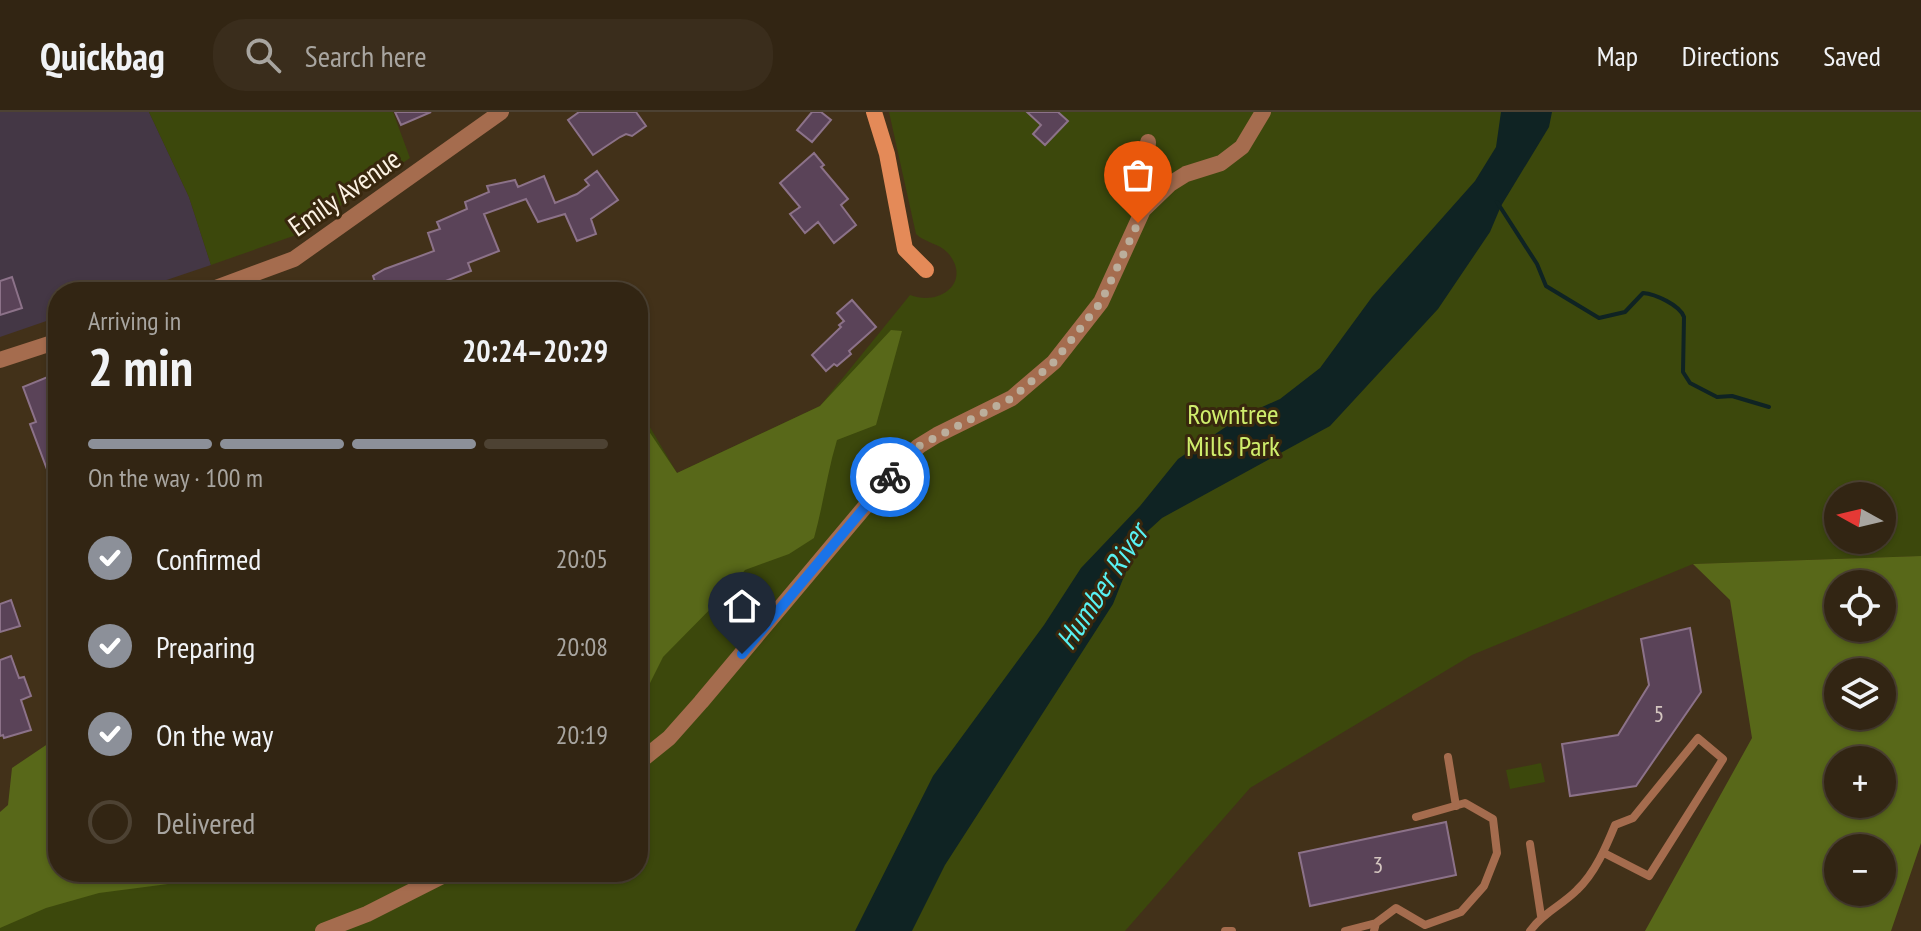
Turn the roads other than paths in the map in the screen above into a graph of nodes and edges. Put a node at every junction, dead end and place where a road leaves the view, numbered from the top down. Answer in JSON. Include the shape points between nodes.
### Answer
{"nodes":[{"id":1,"x":501,"y":112,"type":"edge"},
{"id":2,"x":874,"y":112,"type":"edge"},
{"id":3,"x":1263,"y":112,"type":"edge"},
{"id":4,"x":1148,"y":142,"type":"dead end"},
{"id":5,"x":1143,"y":210,"type":"junction"},
{"id":6,"x":926,"y":270,"type":"dead end"},
{"id":7,"x":232,"y":282,"type":"edge"},
{"id":8,"x":48,"y":344,"type":"edge"},
{"id":9,"x":0,"y":360,"type":"edge"},
{"id":10,"x":648,"y":755,"type":"edge"},
{"id":11,"x":1448,"y":757,"type":"dead end"},
{"id":12,"x":1456,"y":806,"type":"junction"},
{"id":13,"x":1416,"y":817,"type":"dead end"},
{"id":14,"x":1530,"y":844,"type":"dead end"},
{"id":15,"x":1604,"y":853,"type":"junction"},
{"id":16,"x":430,"y":882,"type":"edge"},
{"id":17,"x":1541,"y":916,"type":"junction"},
{"id":18,"x":1375,"y":927,"type":"edge"},
{"id":19,"x":1424,"y":928,"type":"edge"},
{"id":20,"x":323,"y":931,"type":"edge"},
{"id":21,"x":1225,"y":931,"type":"edge"},
{"id":22,"x":1232,"y":931,"type":"edge"},
{"id":23,"x":1345,"y":931,"type":"edge"},
{"id":24,"x":1530,"y":931,"type":"edge"}],
"edges":[{"from":1,"to":7,"type":"street","name":"Emily Avenue","via":[[294,259]]},
{"from":2,"to":6,"type":"street","via":[[905,249]]},
{"from":3,"to":5,"type":"street","via":[[1242,147],[1221,163],[1170,184]]},
{"from":4,"to":5,"type":"street"},
{"from":5,"to":10,"type":"street","via":[[1101,302],[1054,362],[1012,398],[937,435],[906,458],[701,702]]},
{"from":8,"to":9,"type":"street"},
{"from":11,"to":12,"type":"lane"},
{"from":12,"to":13,"type":"lane"},
{"from":12,"to":19,"type":"lane","via":[[1465,803],[1493,819],[1497,853],[1484,886],[1461,912]]},
{"from":14,"to":17,"type":"lane"},
{"from":15,"to":15,"type":"lane","via":[[1649,876],[1723,759],[1698,738],[1633,818],[1615,825]]},
{"from":15,"to":17,"type":"lane","via":[[1578,889]]},
{"from":16,"to":20,"type":"street"},
{"from":17,"to":24,"type":"lane"},
{"from":18,"to":19,"type":"lane","via":[[1396,908]]},
{"from":18,"to":23,"type":"lane"},
{"from":21,"to":22,"type":"lane"}]}
